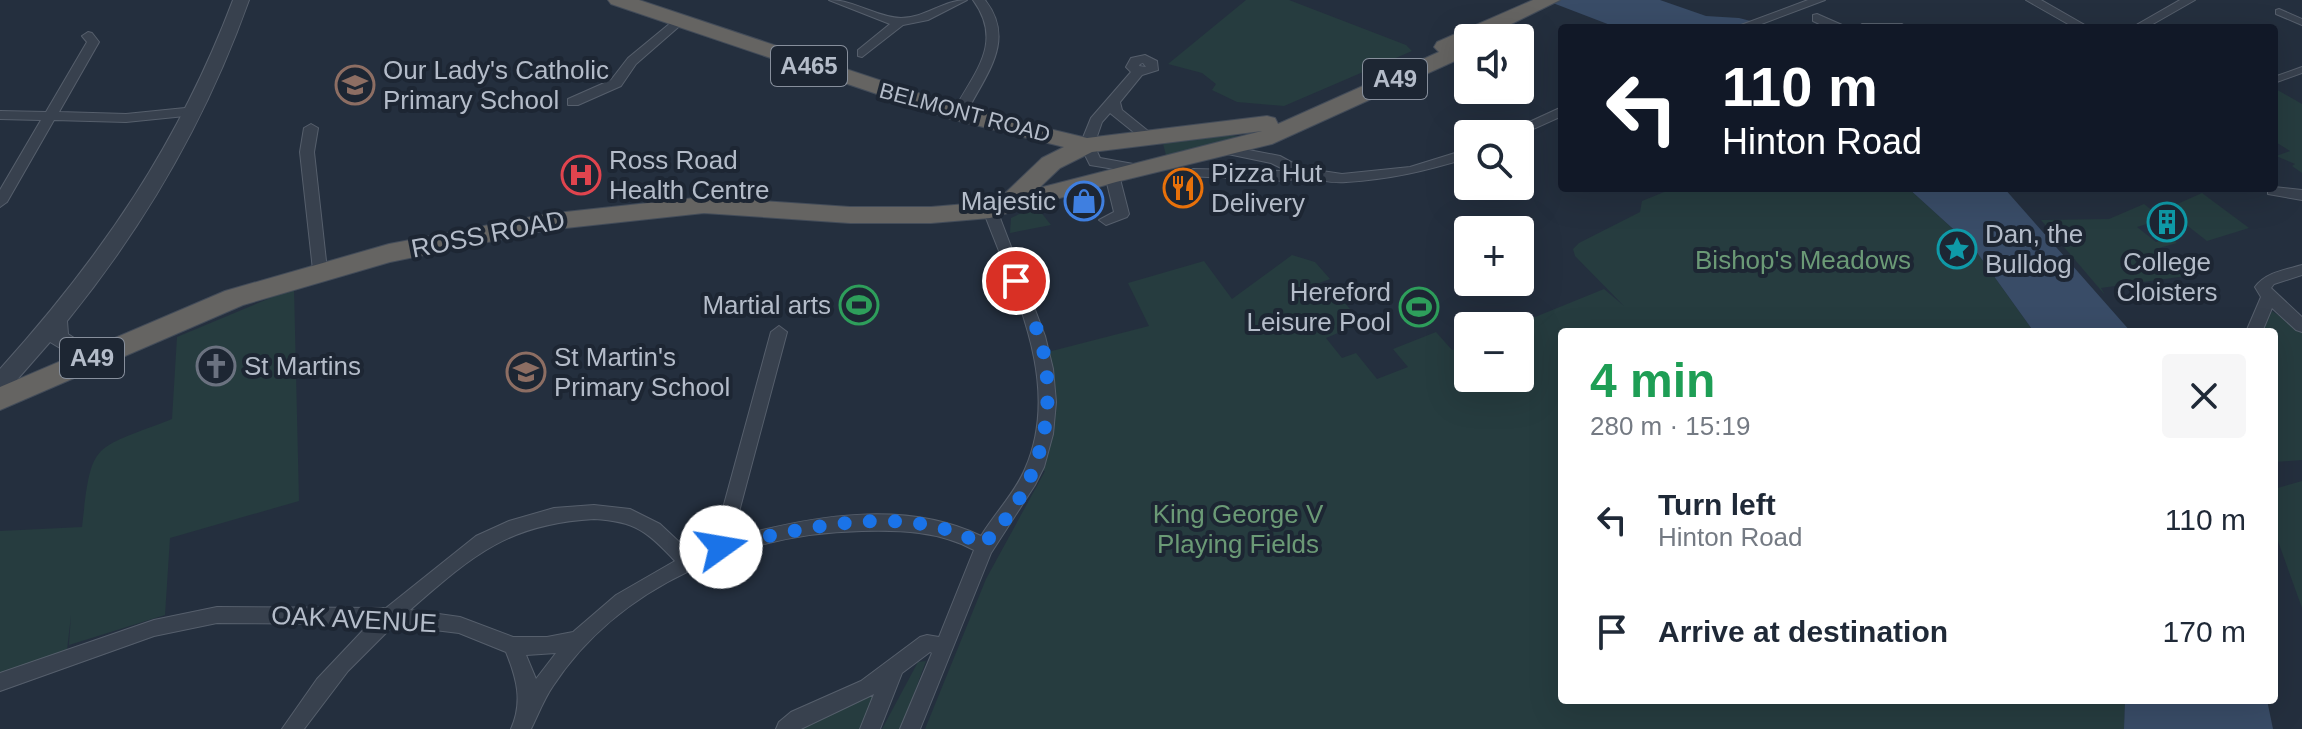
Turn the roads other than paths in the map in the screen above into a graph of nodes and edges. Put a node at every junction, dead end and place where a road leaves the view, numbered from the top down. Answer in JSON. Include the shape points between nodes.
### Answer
{"nodes":[{"id":1,"x":241,"y":0,"type":"edge"},
{"id":2,"x":618,"y":0,"type":"edge"},
{"id":3,"x":835,"y":0,"type":"edge"},
{"id":4,"x":961,"y":0,"type":"edge"},
{"id":5,"x":979,"y":0,"type":"edge"},
{"id":6,"x":1550,"y":0,"type":"edge"},
{"id":7,"x":1573,"y":0,"type":"edge"},
{"id":8,"x":1819,"y":0,"type":"edge"},
{"id":9,"x":2032,"y":0,"type":"edge"},
{"id":10,"x":2189,"y":0,"type":"edge"},
{"id":11,"x":1808,"y":11,"type":"junction"},
{"id":12,"x":2279,"y":12,"type":"dead end"},
{"id":13,"x":679,"y":20,"type":"junction"},
{"id":14,"x":2302,"y":22,"type":"edge"},
{"id":15,"x":897,"y":24,"type":"junction"},
{"id":16,"x":1519,"y":24,"type":"edge"},
{"id":17,"x":1748,"y":24,"type":"edge"},
{"id":18,"x":1831,"y":24,"type":"edge"},
{"id":19,"x":2077,"y":24,"type":"edge"},
{"id":20,"x":2144,"y":24,"type":"edge"},
{"id":21,"x":88,"y":36,"type":"dead end"},
{"id":22,"x":862,"y":53,"type":"dead end"},
{"id":23,"x":1454,"y":53,"type":"edge"},
{"id":24,"x":2302,"y":70,"type":"edge"},
{"id":25,"x":1138,"y":72,"type":"dead end"},
{"id":26,"x":2278,"y":79,"type":"edge"},
{"id":27,"x":1113,"y":101,"type":"junction"},
{"id":28,"x":573,"y":102,"type":"dead end"},
{"id":29,"x":1318,"y":109,"type":"junction"},
{"id":30,"x":195,"y":111,"type":"junction"},
{"id":31,"x":1558,"y":113,"type":"edge"},
{"id":32,"x":959,"y":114,"type":"junction"},
{"id":33,"x":0,"y":115,"type":"edge"},
{"id":34,"x":52,"y":116,"type":"junction"},
{"id":35,"x":1534,"y":123,"type":"edge"},
{"id":36,"x":1003,"y":125,"type":"junction"},
{"id":37,"x":311,"y":128,"type":"dead end"},
{"id":38,"x":1146,"y":135,"type":"junction"},
{"id":39,"x":1226,"y":140,"type":"junction"},
{"id":40,"x":1256,"y":142,"type":"junction"},
{"id":41,"x":1087,"y":145,"type":"junction"},
{"id":42,"x":1454,"y":158,"type":"edge"},
{"id":43,"x":1275,"y":159,"type":"junction"},
{"id":44,"x":1051,"y":163,"type":"junction"},
{"id":45,"x":1144,"y":168,"type":"junction"},
{"id":46,"x":1299,"y":172,"type":"junction"},
{"id":47,"x":1193,"y":173,"type":"dead end"},
{"id":48,"x":1112,"y":175,"type":"junction"},
{"id":49,"x":2278,"y":192,"type":"edge"},
{"id":50,"x":2302,"y":195,"type":"edge"},
{"id":51,"x":0,"y":202,"type":"edge"},
{"id":52,"x":996,"y":208,"type":"junction"},
{"id":53,"x":1106,"y":220,"type":"dead end"},
{"id":54,"x":320,"y":270,"type":"junction"},
{"id":55,"x":2302,"y":270,"type":"edge"},
{"id":56,"x":2269,"y":297,"type":"junction"},
{"id":57,"x":56,"y":321,"type":"junction"},
{"id":58,"x":2302,"y":326,"type":"edge"},
{"id":59,"x":2256,"y":328,"type":"edge"},
{"id":60,"x":779,"y":332,"type":"dead end"},
{"id":61,"x":123,"y":345,"type":"junction"},
{"id":62,"x":0,"y":384,"type":"edge"},
{"id":63,"x":0,"y":399,"type":"edge"},
{"id":64,"x":982,"y":545,"type":"junction"},
{"id":65,"x":721,"y":547,"type":"junction"},
{"id":66,"x":687,"y":561,"type":"junction"},
{"id":67,"x":388,"y":616,"type":"junction"},
{"id":68,"x":579,"y":639,"type":"junction"},
{"id":69,"x":513,"y":646,"type":"junction"},
{"id":70,"x":944,"y":647,"type":"junction"},
{"id":71,"x":893,"y":671,"type":"junction"},
{"id":72,"x":0,"y":682,"type":"edge"},
{"id":73,"x":524,"y":720,"type":"edge"},
{"id":74,"x":292,"y":729,"type":"edge"},
{"id":75,"x":786,"y":729,"type":"edge"},
{"id":76,"x":870,"y":729,"type":"edge"},
{"id":77,"x":910,"y":729,"type":"edge"}],
"edges":[{"from":1,"to":30,"type":"street"},
{"from":2,"to":13,"type":"highway","name":"BELMONT ROAD","number":"A465"},
{"from":3,"to":15,"type":"street"},
{"from":4,"to":15,"type":"street","via":[[917,21]]},
{"from":5,"to":32,"type":"street","via":[[992,15],[996,37]]},
{"from":6,"to":29,"type":"highway","number":"A49"},
{"from":7,"to":16,"type":"highway"},
{"from":8,"to":11,"type":"street"},
{"from":9,"to":19,"type":"street"},
{"from":10,"to":20,"type":"street"},
{"from":11,"to":17,"type":"street"},
{"from":11,"to":18,"type":"street"},
{"from":12,"to":14,"type":"street"},
{"from":13,"to":28,"type":"street","via":[[632,61],[616,83]]},
{"from":13,"to":32,"type":"highway","name":"BELMONT ROAD","number":"A465"},
{"from":15,"to":22,"type":"street"},
{"from":21,"to":34,"type":"street","via":[[93,42]]},
{"from":23,"to":29,"type":"highway","number":"A49"},
{"from":24,"to":26,"type":"street"},
{"from":25,"to":27,"type":"street"},
{"from":27,"to":38,"type":"street","via":[[1125,121]]},
{"from":27,"to":41,"type":"street","via":[[1096,121]]},
{"from":29,"to":39,"type":"highway","number":"A49"},
{"from":29,"to":40,"type":"highway","number":"A49"},
{"from":30,"to":34,"type":"street","via":[[126,118]]},
{"from":30,"to":57,"type":"street","via":[[154,190]]},
{"from":31,"to":35,"type":"street"},
{"from":32,"to":36,"type":"highway","name":"BELMONT ROAD","number":"A465"},
{"from":33,"to":34,"type":"street"},
{"from":34,"to":51,"type":"street"},
{"from":36,"to":41,"type":"highway","name":"BELMONT ROAD","number":"A465"},
{"from":36,"to":44,"type":"highway","number":"A465"},
{"from":37,"to":54,"type":"street","via":[[307,152]]},
{"from":38,"to":39,"type":"highway","number":"A49"},
{"from":38,"to":41,"type":"highway"},
{"from":38,"to":45,"type":"highway","via":[[1156,157]]},
{"from":39,"to":40,"type":"highway","number":"A49"},
{"from":39,"to":43,"type":"street"},
{"from":39,"to":45,"type":"highway","number":"A49"},
{"from":40,"to":43,"type":"street"},
{"from":41,"to":44,"type":"highway"},
{"from":41,"to":45,"type":"street","via":[[1095,162]]},
{"from":42,"to":46,"type":"street","via":[[1379,177]]},
{"from":43,"to":46,"type":"street"},
{"from":44,"to":48,"type":"highway","number":"A465","via":[[1072,174]]},
{"from":44,"to":52,"type":"highway","via":[[1026,190]]},
{"from":45,"to":48,"type":"highway"},
{"from":46,"to":47,"type":"street","via":[[1285,177]]},
{"from":48,"to":52,"type":"highway","name":"ROSS ROAD"},
{"from":48,"to":53,"type":"street","via":[[1122,214]]},
{"from":49,"to":50,"type":"street"},
{"from":52,"to":54,"type":"highway","name":"ROSS ROAD","number":"A49","via":[[896,216],[741,205],[633,211],[535,224]]},
{"from":52,"to":64,"type":"street","via":[[1044,353],[1048,394],[1046,435],[1035,469],[997,531]]},
{"from":54,"to":61,"type":"highway","name":"ROSS ROAD","number":"A49","via":[[234,298]]},
{"from":55,"to":56,"type":"street","via":[[2265,283]]},
{"from":56,"to":58,"type":"street"},
{"from":56,"to":59,"type":"street"},
{"from":57,"to":61,"type":"street","via":[[58,338],[70,346]]},
{"from":57,"to":62,"type":"street"},
{"from":60,"to":65,"type":"street"},
{"from":61,"to":63,"type":"highway","name":"ROSS ROAD","number":"A49"},
{"from":64,"to":65,"type":"street","via":[[917,524],[865,522],[812,526]]},
{"from":64,"to":70,"type":"street"},
{"from":65,"to":66,"type":"street"},
{"from":66,"to":67,"type":"street","via":[[653,527],[632,517],[570,513],[483,540]]},
{"from":66,"to":68,"type":"street","via":[[626,599]]},
{"from":67,"to":69,"type":"street","name":"OAK AVENUE","via":[[460,625]]},
{"from":67,"to":72,"type":"street","name":"OAK AVENUE","via":[[191,618]]},
{"from":67,"to":74,"type":"street","via":[[319,688]]},
{"from":68,"to":69,"type":"street","name":"OAK AVENUE"},
{"from":68,"to":73,"type":"street"},
{"from":69,"to":73,"type":"street","via":[[527,680]]},
{"from":70,"to":71,"type":"street","via":[[927,643]]},
{"from":70,"to":77,"type":"street"},
{"from":71,"to":75,"type":"street"},
{"from":71,"to":76,"type":"street"}]}
